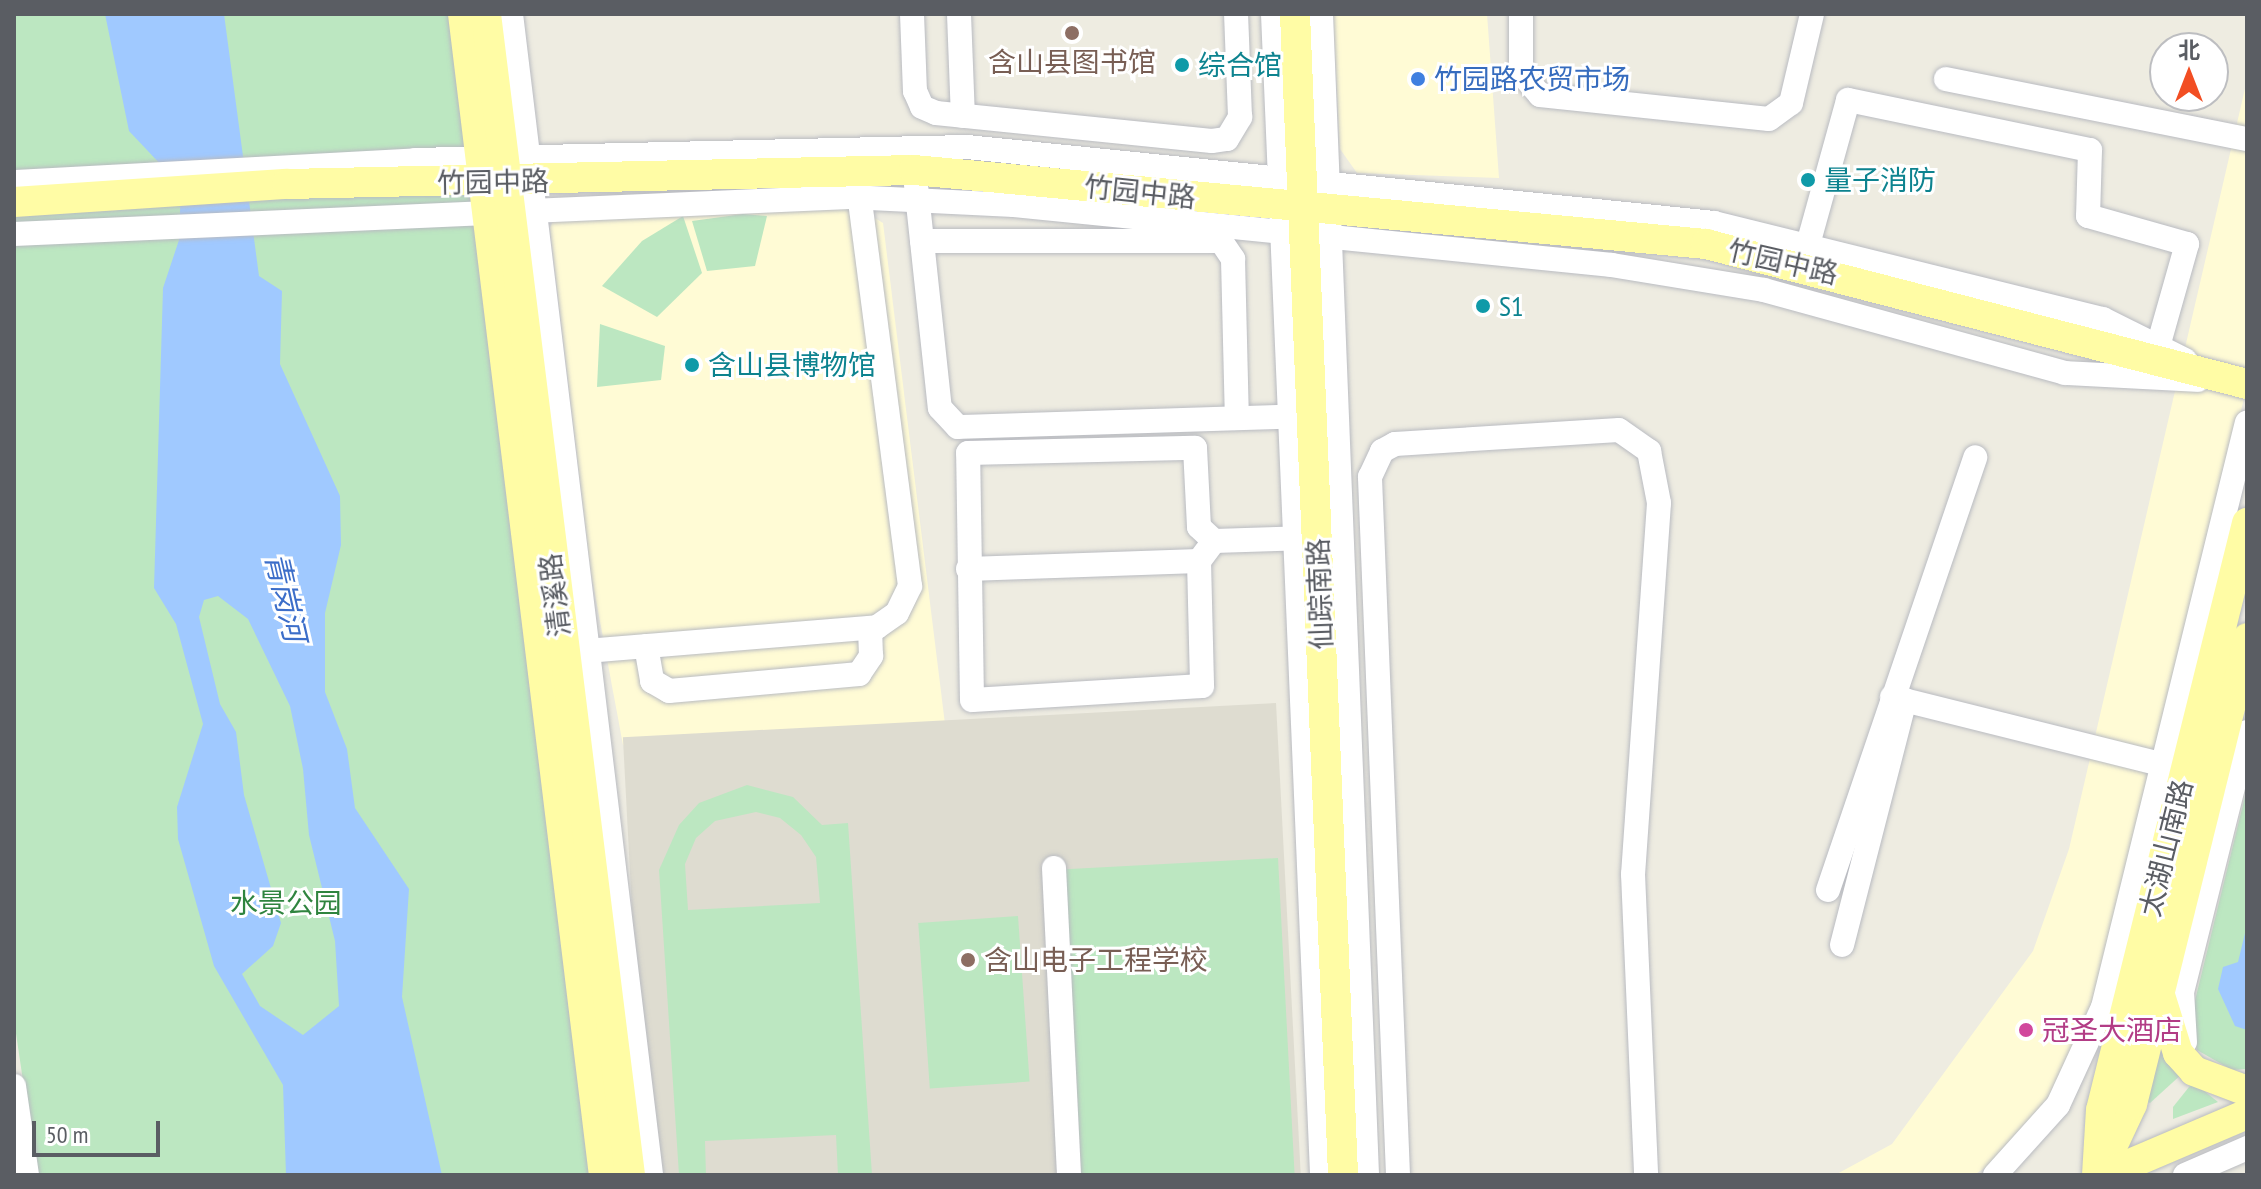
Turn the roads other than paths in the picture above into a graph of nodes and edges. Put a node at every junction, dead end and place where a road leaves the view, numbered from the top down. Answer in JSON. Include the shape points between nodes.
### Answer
{"nodes":[{"id":1,"x":463,"y":14,"type":"edge"},
{"id":2,"x":486,"y":14,"type":"edge"},
{"id":3,"x":511,"y":14,"type":"edge"},
{"id":4,"x":912,"y":14,"type":"edge"},
{"id":5,"x":959,"y":14,"type":"edge"},
{"id":6,"x":1236,"y":14,"type":"edge"},
{"id":7,"x":1273,"y":14,"type":"edge"},
{"id":8,"x":1295,"y":14,"type":"edge"},
{"id":9,"x":1321,"y":14,"type":"edge"},
{"id":10,"x":1521,"y":14,"type":"edge"},
{"id":11,"x":1812,"y":14,"type":"edge"},
{"id":12,"x":1946,"y":79,"type":"dead end"},
{"id":13,"x":963,"y":116,"type":"junction"},
{"id":14,"x":2247,"y":139,"type":"edge"},
{"id":15,"x":14,"y":182,"type":"edge"},
{"id":16,"x":507,"y":183,"type":"junction"},
{"id":17,"x":858,"y":184,"type":"junction"},
{"id":18,"x":916,"y":185,"type":"junction"},
{"id":19,"x":14,"y":202,"type":"edge"},
{"id":20,"x":1305,"y":208,"type":"junction"},
{"id":21,"x":14,"y":234,"type":"edge"},
{"id":22,"x":922,"y":241,"type":"junction"},
{"id":23,"x":1805,"y":254,"type":"junction"},
{"id":24,"x":2154,"y":361,"type":"junction"},
{"id":25,"x":2238,"y":383,"type":"edge"},
{"id":26,"x":1302,"y":416,"type":"junction"},
{"id":27,"x":1237,"y":418,"type":"junction"},
{"id":28,"x":2247,"y":422,"type":"edge"},
{"id":29,"x":1975,"y":457,"type":"dead end"},
{"id":30,"x":2247,"y":523,"type":"edge"},
{"id":31,"x":1307,"y":538,"type":"junction"},
{"id":32,"x":1214,"y":541,"type":"junction"},
{"id":33,"x":1199,"y":561,"type":"junction"},
{"id":34,"x":968,"y":569,"type":"junction"},
{"id":35,"x":870,"y":628,"type":"junction"},
{"id":36,"x":2247,"y":638,"type":"edge"},
{"id":37,"x":646,"y":646,"type":"junction"},
{"id":38,"x":562,"y":653,"type":"junction"},
{"id":39,"x":1898,"y":699,"type":"junction"},
{"id":40,"x":2247,"y":732,"type":"edge"},
{"id":41,"x":2187,"y":770,"type":"junction"},
{"id":42,"x":1054,"y":868,"type":"dead end"},
{"id":43,"x":1828,"y":890,"type":"dead end"},
{"id":44,"x":1382,"y":895,"type":"junction"},
{"id":45,"x":1344,"y":898,"type":"junction"},
{"id":46,"x":1842,"y":945,"type":"dead end"},
{"id":47,"x":1386,"y":975,"type":"junction"},
{"id":48,"x":1347,"y":978,"type":"junction"},
{"id":49,"x":2159,"y":992,"type":"junction"},
{"id":50,"x":601,"y":1050,"type":"junction"},
{"id":51,"x":2247,"y":1073,"type":"edge"},
{"id":52,"x":14,"y":1086,"type":"edge"},
{"id":53,"x":2247,"y":1091,"type":"edge"},
{"id":54,"x":2247,"y":1114,"type":"edge"},
{"id":55,"x":2247,"y":1148,"type":"edge"},
{"id":56,"x":27,"y":1175,"type":"edge"},
{"id":57,"x":604,"y":1175,"type":"edge"},
{"id":58,"x":630,"y":1175,"type":"edge"},
{"id":59,"x":651,"y":1175,"type":"edge"},
{"id":60,"x":1069,"y":1175,"type":"edge"},
{"id":61,"x":1322,"y":1175,"type":"edge"},
{"id":62,"x":1343,"y":1175,"type":"edge"},
{"id":63,"x":1367,"y":1175,"type":"edge"},
{"id":64,"x":1398,"y":1175,"type":"edge"},
{"id":65,"x":1646,"y":1175,"type":"edge"},
{"id":66,"x":1995,"y":1175,"type":"edge"},
{"id":67,"x":2100,"y":1175,"type":"edge"},
{"id":68,"x":2185,"y":1175,"type":"edge"}],
"edges":[{"from":1,"to":16,"type":"main road","name":"清溪路"},
{"from":2,"to":16,"type":"main road","name":"清溪路"},
{"from":3,"to":16,"type":"street"},
{"from":4,"to":13,"type":"street","via":[[922,107]]},
{"from":5,"to":13,"type":"street"},
{"from":6,"to":13,"type":"street","via":[[1240,117],[1227,139]]},
{"from":7,"to":20,"type":"street"},
{"from":8,"to":20,"type":"main road","name":"仙踪南路"},
{"from":9,"to":20,"type":"street"},
{"from":10,"to":11,"type":"street","via":[[1521,73],[1540,95],[1769,119],[1791,103]]},
{"from":12,"to":14,"type":"street"},
{"from":15,"to":16,"type":"street"},
{"from":16,"to":17,"type":"main road","name":"竹园中路"},
{"from":16,"to":19,"type":"main road","name":"竹园中路","via":[[287,184]]},
{"from":16,"to":20,"type":"street","via":[[872,143]]},
{"from":16,"to":21,"type":"street"},
{"from":16,"to":38,"type":"main road","name":"清溪路"},
{"from":17,"to":18,"type":"main road","name":"竹园中路"},
{"from":17,"to":35,"type":"street","via":[[910,586],[897,613]]},
{"from":18,"to":20,"type":"main road","name":"竹园中路"},
{"from":18,"to":22,"type":"street"},
{"from":20,"to":23,"type":"main road","name":"竹园中路"},
{"from":20,"to":25,"type":"street","via":[[1764,290],[2065,373]]},
{"from":20,"to":26,"type":"main road","name":"仙踪南路"},
{"from":20,"to":45,"type":"street"},
{"from":22,"to":27,"type":"street","via":[[940,408],[958,427]]},
{"from":22,"to":27,"type":"street","via":[[1221,241],[1233,259]]},
{"from":23,"to":24,"type":"main road","name":"竹园中路"},
{"from":23,"to":24,"type":"street","via":[[1848,100],[2090,150],[2088,216],[2187,244]]},
{"from":23,"to":25,"type":"street","via":[[2103,319]]},
{"from":24,"to":25,"type":"main road","name":"竹园中路"},
{"from":26,"to":27,"type":"street"},
{"from":26,"to":31,"type":"main road","name":"仙踪南路"},
{"from":28,"to":41,"type":"street"},
{"from":29,"to":39,"type":"street"},
{"from":30,"to":41,"type":"main road","name":"太湖山南路"},
{"from":31,"to":32,"type":"street"},
{"from":31,"to":45,"type":"main road","name":"仙踪南路"},
{"from":31,"to":61,"type":"street"},
{"from":32,"to":33,"type":"street"},
{"from":32,"to":34,"type":"street","via":[[1199,527],[1195,448],[968,453]]},
{"from":33,"to":34,"type":"street"},
{"from":33,"to":34,"type":"street","via":[[1202,686],[972,700]]},
{"from":35,"to":37,"type":"street"},
{"from":35,"to":37,"type":"street","via":[[871,656],[859,674],[669,691],[652,681]]},
{"from":36,"to":41,"type":"main road","name":"太湖山南路"},
{"from":37,"to":38,"type":"street"},
{"from":38,"to":50,"type":"main road","name":"清溪路"},
{"from":38,"to":59,"type":"street"},
{"from":39,"to":41,"type":"street"},
{"from":39,"to":43,"type":"street"},
{"from":39,"to":46,"type":"street"},
{"from":40,"to":51,"type":"street","via":[[2180,1009],[2184,1040],[2201,1062],[2230,1075]]},
{"from":41,"to":49,"type":"main road","name":"太湖山南路"},
{"from":41,"to":66,"type":"street","via":[[2090,1044],[2058,1105]]},
{"from":41,"to":67,"type":"main road","name":"太湖山南路","via":[[2101,1110]]},
{"from":42,"to":60,"type":"street"},
{"from":44,"to":45,"type":"street"},
{"from":44,"to":47,"type":"street"},
{"from":44,"to":65,"type":"street","via":[[1371,636],[1374,463],[1395,444],[1423,440],[1631,433],[1656,466],[1659,503],[1633,874]]},
{"from":45,"to":48,"type":"main road","name":"仙踪南路"},
{"from":47,"to":48,"type":"street"},
{"from":47,"to":64,"type":"street"},
{"from":48,"to":62,"type":"main road","name":"仙踪南路"},
{"from":48,"to":63,"type":"street"},
{"from":49,"to":53,"type":"main road","via":[[2178,1053],[2194,1071]]},
{"from":49,"to":67,"type":"main road","name":"太湖山南路","via":[[2129,1116]]},
{"from":50,"to":57,"type":"main road","name":"清溪路"},
{"from":50,"to":58,"type":"main road","name":"清溪路"},
{"from":52,"to":56,"type":"street"},
{"from":54,"to":67,"type":"main road"},
{"from":55,"to":68,"type":"street"}]}
